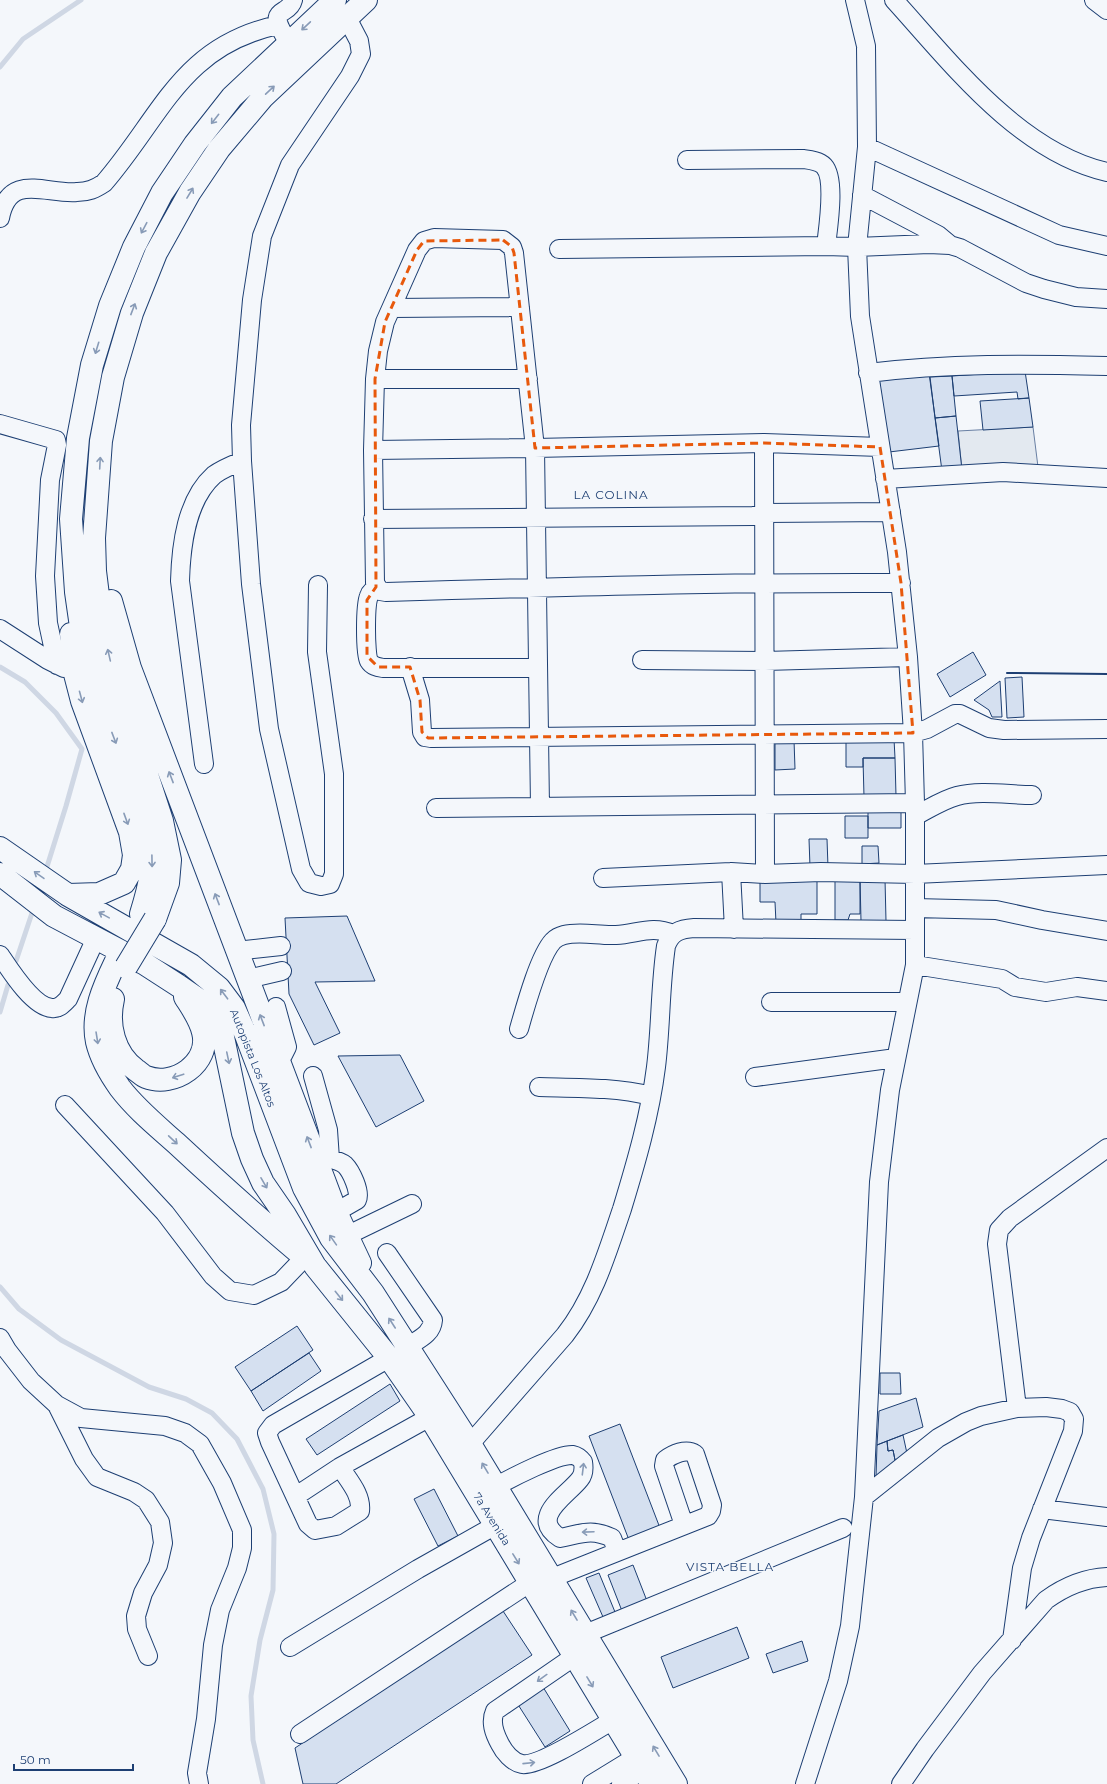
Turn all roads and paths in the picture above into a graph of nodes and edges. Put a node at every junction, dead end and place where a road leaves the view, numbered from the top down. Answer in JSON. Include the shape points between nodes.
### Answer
{"nodes":[{"id":1,"x":293,"y":0,"type":"edge"},
{"id":2,"x":335,"y":0,"type":"edge"},
{"id":3,"x":366,"y":0,"type":"edge"},
{"id":4,"x":855,"y":0,"type":"edge"},
{"id":5,"x":894,"y":0,"type":"edge"},
{"id":6,"x":1094,"y":0,"type":"edge"},
{"id":7,"x":1107,"y":10,"type":"edge"},
{"id":8,"x":347,"y":18,"type":"junction"},
{"id":9,"x":283,"y":34,"type":"junction"},
{"id":10,"x":868,"y":147,"type":"junction"},
{"id":11,"x":687,"y":160,"type":"dead end"},
{"id":12,"x":1107,"y":172,"type":"edge"},
{"id":13,"x":862,"y":195,"type":"junction"},
{"id":14,"x":0,"y":218,"type":"edge"},
{"id":15,"x":950,"y":245,"type":"junction"},
{"id":16,"x":826,"y":246,"type":"junction"},
{"id":17,"x":1107,"y":246,"type":"edge"},
{"id":18,"x":857,"y":247,"type":"junction"},
{"id":19,"x":559,"y":249,"type":"dead end"},
{"id":20,"x":1107,"y":299,"type":"edge"},
{"id":21,"x":392,"y":308,"type":"junction"},
{"id":22,"x":520,"y":308,"type":"junction"},
{"id":23,"x":1107,"y":366,"type":"edge"},
{"id":24,"x":868,"y":373,"type":"junction"},
{"id":25,"x":375,"y":379,"type":"junction"},
{"id":26,"x":528,"y":379,"type":"junction"},
{"id":27,"x":0,"y":424,"type":"edge"},
{"id":28,"x":764,"y":443,"type":"junction"},
{"id":29,"x":880,"y":447,"type":"junction"},
{"id":30,"x":535,"y":448,"type":"junction"},
{"id":31,"x":373,"y":450,"type":"junction"},
{"id":32,"x":242,"y":461,"type":"junction"},
{"id":33,"x":1107,"y":478,"type":"edge"},
{"id":34,"x":885,"y":479,"type":"junction"},
{"id":35,"x":97,"y":502,"type":"junction"},
{"id":36,"x":891,"y":512,"type":"junction"},
{"id":37,"x":765,"y":513,"type":"junction"},
{"id":38,"x":536,"y":518,"type":"junction"},
{"id":39,"x":71,"y":519,"type":"junction"},
{"id":40,"x":373,"y":519,"type":"junction"},
{"id":41,"x":765,"y":582,"type":"junction"},
{"id":42,"x":901,"y":583,"type":"junction"},
{"id":43,"x":318,"y":585,"type":"dead end"},
{"id":44,"x":537,"y":588,"type":"junction"},
{"id":45,"x":377,"y":589,"type":"junction"},
{"id":46,"x":0,"y":629,"type":"edge"},
{"id":47,"x":908,"y":657,"type":"junction"},
{"id":48,"x":642,"y":660,"type":"dead end"},
{"id":49,"x":765,"y":661,"type":"junction"},
{"id":50,"x":410,"y":667,"type":"junction"},
{"id":51,"x":538,"y":668,"type":"junction"},
{"id":52,"x":66,"y":669,"type":"junction"},
{"id":53,"x":1107,"y":729,"type":"edge"},
{"id":54,"x":913,"y":733,"type":"junction"},
{"id":55,"x":765,"y":735,"type":"junction"},
{"id":56,"x":539,"y":736,"type":"junction"},
{"id":57,"x":204,"y":764,"type":"dead end"},
{"id":58,"x":1032,"y":795,"type":"dead end"},
{"id":59,"x":765,"y":804,"type":"junction"},
{"id":60,"x":540,"y":807,"type":"junction"},
{"id":61,"x":436,"y":808,"type":"dead end"},
{"id":62,"x":915,"y":809,"type":"junction"},
{"id":63,"x":7,"y":853,"type":"edge"},
{"id":64,"x":1107,"y":865,"type":"edge"},
{"id":65,"x":731,"y":872,"type":"junction"},
{"id":66,"x":765,"y":874,"type":"junction"},
{"id":67,"x":915,"y":874,"type":"junction"},
{"id":68,"x":3,"y":877,"type":"edge"},
{"id":69,"x":604,"y":878,"type":"dead end"},
{"id":70,"x":66,"y":893,"type":"junction"},
{"id":71,"x":915,"y":908,"type":"junction"},
{"id":72,"x":148,"y":917,"type":"junction"},
{"id":73,"x":734,"y":929,"type":"junction"},
{"id":74,"x":915,"y":930,"type":"junction"},
{"id":75,"x":1107,"y":931,"type":"edge"},
{"id":76,"x":673,"y":934,"type":"junction"},
{"id":77,"x":96,"y":938,"type":"junction"},
{"id":78,"x":282,"y":946,"type":"dead end"},
{"id":79,"x":236,"y":951,"type":"junction"},
{"id":80,"x":0,"y":955,"type":"edge"},
{"id":81,"x":121,"y":964,"type":"junction"},
{"id":82,"x":914,"y":964,"type":"junction"},
{"id":83,"x":282,"y":971,"type":"dead end"},
{"id":84,"x":247,"y":979,"type":"junction"},
{"id":85,"x":179,"y":986,"type":"junction"},
{"id":86,"x":1107,"y":991,"type":"edge"},
{"id":87,"x":771,"y":1002,"type":"dead end"},
{"id":88,"x":907,"y":1002,"type":"junction"},
{"id":89,"x":276,"y":1007,"type":"dead end"},
{"id":90,"x":519,"y":1029,"type":"dead end"},
{"id":91,"x":276,"y":1057,"type":"junction"},
{"id":92,"x":896,"y":1058,"type":"junction"},
{"id":93,"x":313,"y":1076,"type":"dead end"},
{"id":94,"x":755,"y":1077,"type":"dead end"},
{"id":95,"x":539,"y":1087,"type":"dead end"},
{"id":96,"x":651,"y":1096,"type":"junction"},
{"id":97,"x":64,"y":1105,"type":"dead end"},
{"id":98,"x":1107,"y":1148,"type":"edge"},
{"id":99,"x":324,"y":1161,"type":"junction"},
{"id":100,"x":412,"y":1204,"type":"dead end"},
{"id":101,"x":336,"y":1212,"type":"junction"},
{"id":102,"x":348,"y":1236,"type":"junction"},
{"id":103,"x":387,"y":1253,"type":"dead end"},
{"id":104,"x":310,"y":1262,"type":"junction"},
{"id":105,"x":373,"y":1294,"type":"junction"},
{"id":106,"x":0,"y":1338,"type":"edge"},
{"id":107,"x":398,"y":1352,"type":"junction"},
{"id":108,"x":57,"y":1405,"type":"junction"},
{"id":109,"x":1017,"y":1408,"type":"junction"},
{"id":110,"x":430,"y":1417,"type":"junction"},
{"id":111,"x":461,"y":1449,"type":"junction"},
{"id":112,"x":340,"y":1467,"type":"junction"},
{"id":113,"x":495,"y":1487,"type":"junction"},
{"id":114,"x":296,"y":1496,"type":"junction"},
{"id":115,"x":864,"y":1497,"type":"junction"},
{"id":116,"x":1042,"y":1509,"type":"junction"},
{"id":117,"x":1107,"y":1517,"type":"edge"},
{"id":118,"x":496,"y":1525,"type":"junction"},
{"id":119,"x":684,"y":1525,"type":"dead end"},
{"id":120,"x":843,"y":1528,"type":"dead end"},
{"id":121,"x":617,"y":1551,"type":"junction"},
{"id":122,"x":1106,"y":1573,"type":"edge"},
{"id":123,"x":552,"y":1578,"type":"junction"},
{"id":124,"x":531,"y":1582,"type":"junction"},
{"id":125,"x":585,"y":1634,"type":"junction"},
{"id":126,"x":1012,"y":1640,"type":"junction"},
{"id":127,"x":290,"y":1647,"type":"dead end"},
{"id":128,"x":148,"y":1656,"type":"dead end"},
{"id":129,"x":575,"y":1656,"type":"junction"},
{"id":130,"x":613,"y":1720,"type":"junction"},
{"id":131,"x":300,"y":1734,"type":"dead end"},
{"id":132,"x":644,"y":1770,"type":"edge"},
{"id":133,"x":199,"y":1784,"type":"edge"},
{"id":134,"x":592,"y":1784,"type":"edge"},
{"id":135,"x":621,"y":1784,"type":"edge"},
{"id":136,"x":676,"y":1784,"type":"edge"},
{"id":137,"x":805,"y":1784,"type":"edge"},
{"id":138,"x":901,"y":1784,"type":"edge"}],
"edges":[{"from":1,"to":9,"type":"street","via":[[277,21]]},
{"from":2,"to":9,"type":"main road","one_way":true},
{"from":3,"to":8,"type":"main road"},
{"from":4,"to":10,"type":"street","via":[[866,46]]},
{"from":5,"to":12,"type":"street","via":[[957,70],[1020,128],[1046,148],[1090,168]]},
{"from":6,"to":7,"type":"street"},
{"from":8,"to":32,"type":"street","via":[[359,41],[361,54],[350,76],[290,165],[262,236],[252,300],[242,417]]},
{"from":35,"to":8,"type":"main road","one_way":true,"via":[[101,441],[113,377],[132,312],[156,253],[218,148],[263,97]]},
{"from":9,"to":14,"type":"street","via":[[258,30],[231,41],[198,63],[183,78],[104,183],[96,188],[76,193],[24,188],[5,202]]},
{"from":9,"to":39,"type":"main road","one_way":true,"via":[[195,144],[162,193],[134,247],[110,306],[92,366],[78,438]]},
{"from":10,"to":13,"type":"street"},
{"from":10,"to":17,"type":"street","via":[[1058,235]]},
{"from":11,"to":16,"type":"street","via":[[803,159],[823,165],[828,172],[830,183]]},
{"from":13,"to":15,"type":"street","via":[[938,235]]},
{"from":13,"to":18,"type":"street"},
{"from":15,"to":18,"type":"street"},
{"from":15,"to":20,"type":"street","via":[[1026,283],[1076,297]]},
{"from":16,"to":18,"type":"street"},
{"from":16,"to":19,"type":"street"},
{"from":18,"to":24,"type":"street","via":[[860,316]]},
{"from":21,"to":22,"type":"street"},
{"from":21,"to":22,"type":"street","via":[[420,244],[434,238],[503,240],[508,243],[514,253]]},
{"from":21,"to":25,"type":"street","via":[[381,335]]},
{"from":22,"to":26,"type":"street"},
{"from":23,"to":24,"type":"street","via":[[964,365]]},
{"from":24,"to":29,"type":"street"},
{"from":25,"to":26,"type":"street"},
{"from":25,"to":31,"type":"street"},
{"from":26,"to":30,"type":"street"},
{"from":27,"to":52,"type":"street","via":[[56,440],[50,480],[45,576],[48,623]]},
{"from":28,"to":29,"type":"street"},
{"from":28,"to":30,"type":"street"},
{"from":28,"to":37,"type":"street"},
{"from":29,"to":34,"type":"street"},
{"from":30,"to":31,"type":"street"},
{"from":30,"to":38,"type":"street"},
{"from":31,"to":40,"type":"street"},
{"from":32,"to":43,"type":"street","via":[[251,584],[269,729],[302,869],[310,883],[321,886],[330,884],[334,874],[334,774],[317,652]]},
{"from":32,"to":57,"type":"street","via":[[226,467],[203,489],[195,502],[181,557],[180,581]]},
{"from":33,"to":34,"type":"street","via":[[1003,472]]},
{"from":34,"to":36,"type":"street"},
{"from":72,"to":35,"type":"main road","one_way":true,"via":[[168,883],[170,860],[162,822],[112,667],[101,620],[95,571]]},
{"from":79,"to":35,"type":"main road","one_way":true,"via":[[130,668],[112,603]]},
{"from":36,"to":37,"type":"street"},
{"from":36,"to":42,"type":"street"},
{"from":37,"to":38,"type":"street","via":[[754,516]]},
{"from":37,"to":41,"type":"street"},
{"from":38,"to":40,"type":"street"},
{"from":38,"to":44,"type":"street"},
{"from":39,"to":52,"type":"main road"},
{"from":39,"to":72,"type":"main road","one_way":true,"via":[[82,634],[100,701],[152,850]]},
{"from":40,"to":45,"type":"street"},
{"from":41,"to":42,"type":"street"},
{"from":41,"to":44,"type":"street"},
{"from":41,"to":49,"type":"street"},
{"from":42,"to":47,"type":"street"},
{"from":44,"to":45,"type":"street","via":[[386,592]]},
{"from":44,"to":51,"type":"street"},
{"from":45,"to":50,"type":"street","via":[[371,592],[367,600],[367,656],[378,668]]},
{"from":46,"to":52,"type":"street"},
{"from":47,"to":49,"type":"street"},
{"from":47,"to":54,"type":"street"},
{"from":48,"to":49,"type":"street"},
{"from":49,"to":55,"type":"street"},
{"from":50,"to":51,"type":"street"},
{"from":50,"to":56,"type":"street","via":[[420,700],[422,732],[425,736]]},
{"from":51,"to":56,"type":"street"},
{"from":52,"to":70,"type":"main road","one_way":true,"via":[[82,701],[130,832],[134,855],[132,869],[124,884],[98,894]]},
{"from":53,"to":54,"type":"street","via":[[1004,730],[989,728],[955,714],[927,729]]},
{"from":54,"to":55,"type":"street"},
{"from":54,"to":62,"type":"street"},
{"from":55,"to":56,"type":"street"},
{"from":55,"to":59,"type":"street"},
{"from":56,"to":60,"type":"street"},
{"from":58,"to":62,"type":"street","via":[[973,793],[958,795]]},
{"from":59,"to":60,"type":"street"},
{"from":59,"to":62,"type":"street"},
{"from":59,"to":66,"type":"street"},
{"from":60,"to":61,"type":"street"},
{"from":62,"to":67,"type":"street"},
{"from":70,"to":63,"type":"main road","name":"Autopista Los Altos","one_way":true},
{"from":64,"to":67,"type":"street"},
{"from":65,"to":66,"type":"street"},
{"from":65,"to":69,"type":"street"},
{"from":65,"to":73,"type":"street"},
{"from":66,"to":67,"type":"street"},
{"from":67,"to":71,"type":"street"},
{"from":68,"to":77,"type":"main road","name":"Autopista Los Altos","via":[[54,916]]},
{"from":105,"to":70,"type":"main road","name":"Autopista Los Altos","one_way":true,"via":[[331,1238],[304,1188],[246,1035],[234,1008],[223,993],[191,965]]},
{"from":71,"to":74,"type":"street"},
{"from":71,"to":75,"type":"street","via":[[996,910]]},
{"from":72,"to":81,"type":"main road","bridge":true},
{"from":73,"to":74,"type":"street"},
{"from":73,"to":76,"type":"street","via":[[685,929]]},
{"from":74,"to":82,"type":"street"},
{"from":76,"to":90,"type":"street","via":[[645,930],[616,935],[572,934],[558,937],[546,952]]},
{"from":76,"to":96,"type":"street","via":[[666,946]]},
{"from":77,"to":80,"type":"street","via":[[68,999],[57,1008],[43,1005],[30,994]]},
{"from":77,"to":85,"type":"main road","name":"Autopista Los Altos","via":[[145,964]]},
{"from":78,"to":79,"type":"street"},
{"from":79,"to":84,"type":"main road"},
{"from":85,"to":81,"type":"main road","one_way":true,"via":[[200,1021],[205,1046],[200,1059],[185,1074],[168,1080],[146,1077],[129,1065],[114,1043],[110,1022]]},
{"from":81,"to":104,"type":"main road","one_way":true,"via":[[105,984],[99,1000],[97,1043],[107,1069],[120,1088],[143,1112]]},
{"from":82,"to":86,"type":"street","via":[[1002,979],[1015,987],[1046,992],[1077,987]]},
{"from":82,"to":88,"type":"street"},
{"from":83,"to":84,"type":"street"},
{"from":91,"to":84,"type":"main road","one_way":true},
{"from":85,"to":104,"type":"main road","name":"Autopista Los Altos","one_way":true,"via":[[205,1004],[216,1017],[223,1037],[243,1133],[252,1159],[263,1183],[285,1215]]},
{"from":87,"to":88,"type":"street"},
{"from":88,"to":92,"type":"street"},
{"from":89,"to":91,"type":"street","via":[[287,1047],[283,1055]]},
{"from":99,"to":91,"type":"main road","one_way":true},
{"from":92,"to":94,"type":"street"},
{"from":92,"to":115,"type":"street","via":[[879,1182]]},
{"from":93,"to":99,"type":"street","via":[[328,1130]]},
{"from":95,"to":96,"type":"street","via":[[607,1090]]},
{"from":96,"to":111,"type":"street","via":[[629,1186],[587,1304],[565,1336]]},
{"from":97,"to":104,"type":"street","via":[[164,1213],[213,1276],[230,1291],[254,1295],[281,1282]]},
{"from":98,"to":109,"type":"street","via":[[1016,1214],[999,1230],[997,1244]]},
{"from":99,"to":101,"type":"main road"},
{"from":99,"to":101,"type":"street","via":[[340,1162],[348,1168],[358,1191],[357,1200]]},
{"from":100,"to":102,"type":"street"},
{"from":101,"to":102,"type":"main road"},
{"from":102,"to":105,"type":"main road"},
{"from":103,"to":107,"type":"street","via":[[433,1320],[428,1333]]},
{"from":104,"to":107,"type":"main road","name":"7a Avenida","one_way":true},
{"from":107,"to":105,"type":"main road","name":"7a Avenida","one_way":true},
{"from":106,"to":108,"type":"street","via":[[31,1381]]},
{"from":107,"to":110,"type":"main road","name":"7a Avenida"},
{"from":107,"to":111,"type":"main road","name":"7a Avenida"},
{"from":107,"to":114,"type":"street","via":[[273,1425],[267,1433]]},
{"from":108,"to":128,"type":"street","via":[[84,1459],[97,1477],[134,1492],[146,1500],[160,1522],[163,1543],[158,1565],[143,1593],[136,1616],[137,1630]]},
{"from":108,"to":133,"type":"street","via":[[81,1418],[165,1426],[185,1433],[200,1444],[222,1484],[242,1530],[239,1561],[220,1610],[213,1645],[206,1719],[197,1773]]},
{"from":109,"to":115,"type":"street","via":[[981,1416],[955,1428],[938,1438]]},
{"from":109,"to":116,"type":"street","via":[[1057,1408],[1067,1410],[1074,1419],[1073,1431]]},
{"from":110,"to":111,"type":"main road","name":"7a Avenida"},
{"from":110,"to":112,"type":"street"},
{"from":113,"to":111,"type":"main road","name":"7a Avenida","one_way":true},
{"from":111,"to":118,"type":"main road","name":"7a Avenida"},
{"from":112,"to":114,"type":"street"},
{"from":112,"to":114,"type":"street","via":[[361,1502],[360,1511],[336,1526],[315,1530],[308,1524]]},
{"from":121,"to":113,"type":"street","one_way":true,"via":[[612,1538],[600,1532],[579,1533],[560,1538],[551,1530],[549,1514],[583,1474],[583,1462],[575,1455],[562,1457]]},
{"from":113,"to":123,"type":"main road","name":"7a Avenida"},
{"from":115,"to":137,"type":"street","via":[[850,1626],[838,1681]]},
{"from":116,"to":117,"type":"street"},
{"from":116,"to":126,"type":"street","via":[[1022,1568]]},
{"from":118,"to":124,"type":"main road","name":"7a Avenida","one_way":true},
{"from":118,"to":127,"type":"street"},
{"from":119,"to":121,"type":"street"},
{"from":120,"to":125,"type":"street"},
{"from":121,"to":123,"type":"street"},
{"from":122,"to":126,"type":"street","via":[[1057,1592],[1046,1600]]},
{"from":125,"to":123,"type":"main road","name":"7a Avenida","one_way":true},
{"from":124,"to":129,"type":"main road","name":"7a Avenida"},
{"from":124,"to":131,"type":"street"},
{"from":136,"to":125,"type":"main road","name":"7a Avenida","one_way":true},
{"from":126,"to":138,"type":"street","via":[[982,1673]]},
{"from":129,"to":130,"type":"main road","name":"7a Avenida","one_way":true},
{"from":129,"to":130,"type":"street","one_way":true,"via":[[495,1711],[492,1724],[500,1745],[513,1761],[523,1764],[534,1763],[592,1734]]},
{"from":130,"to":132,"type":"main road","name":"7a Avenida"},
{"from":132,"to":134,"type":"street"},
{"from":132,"to":135,"type":"street"}]}
